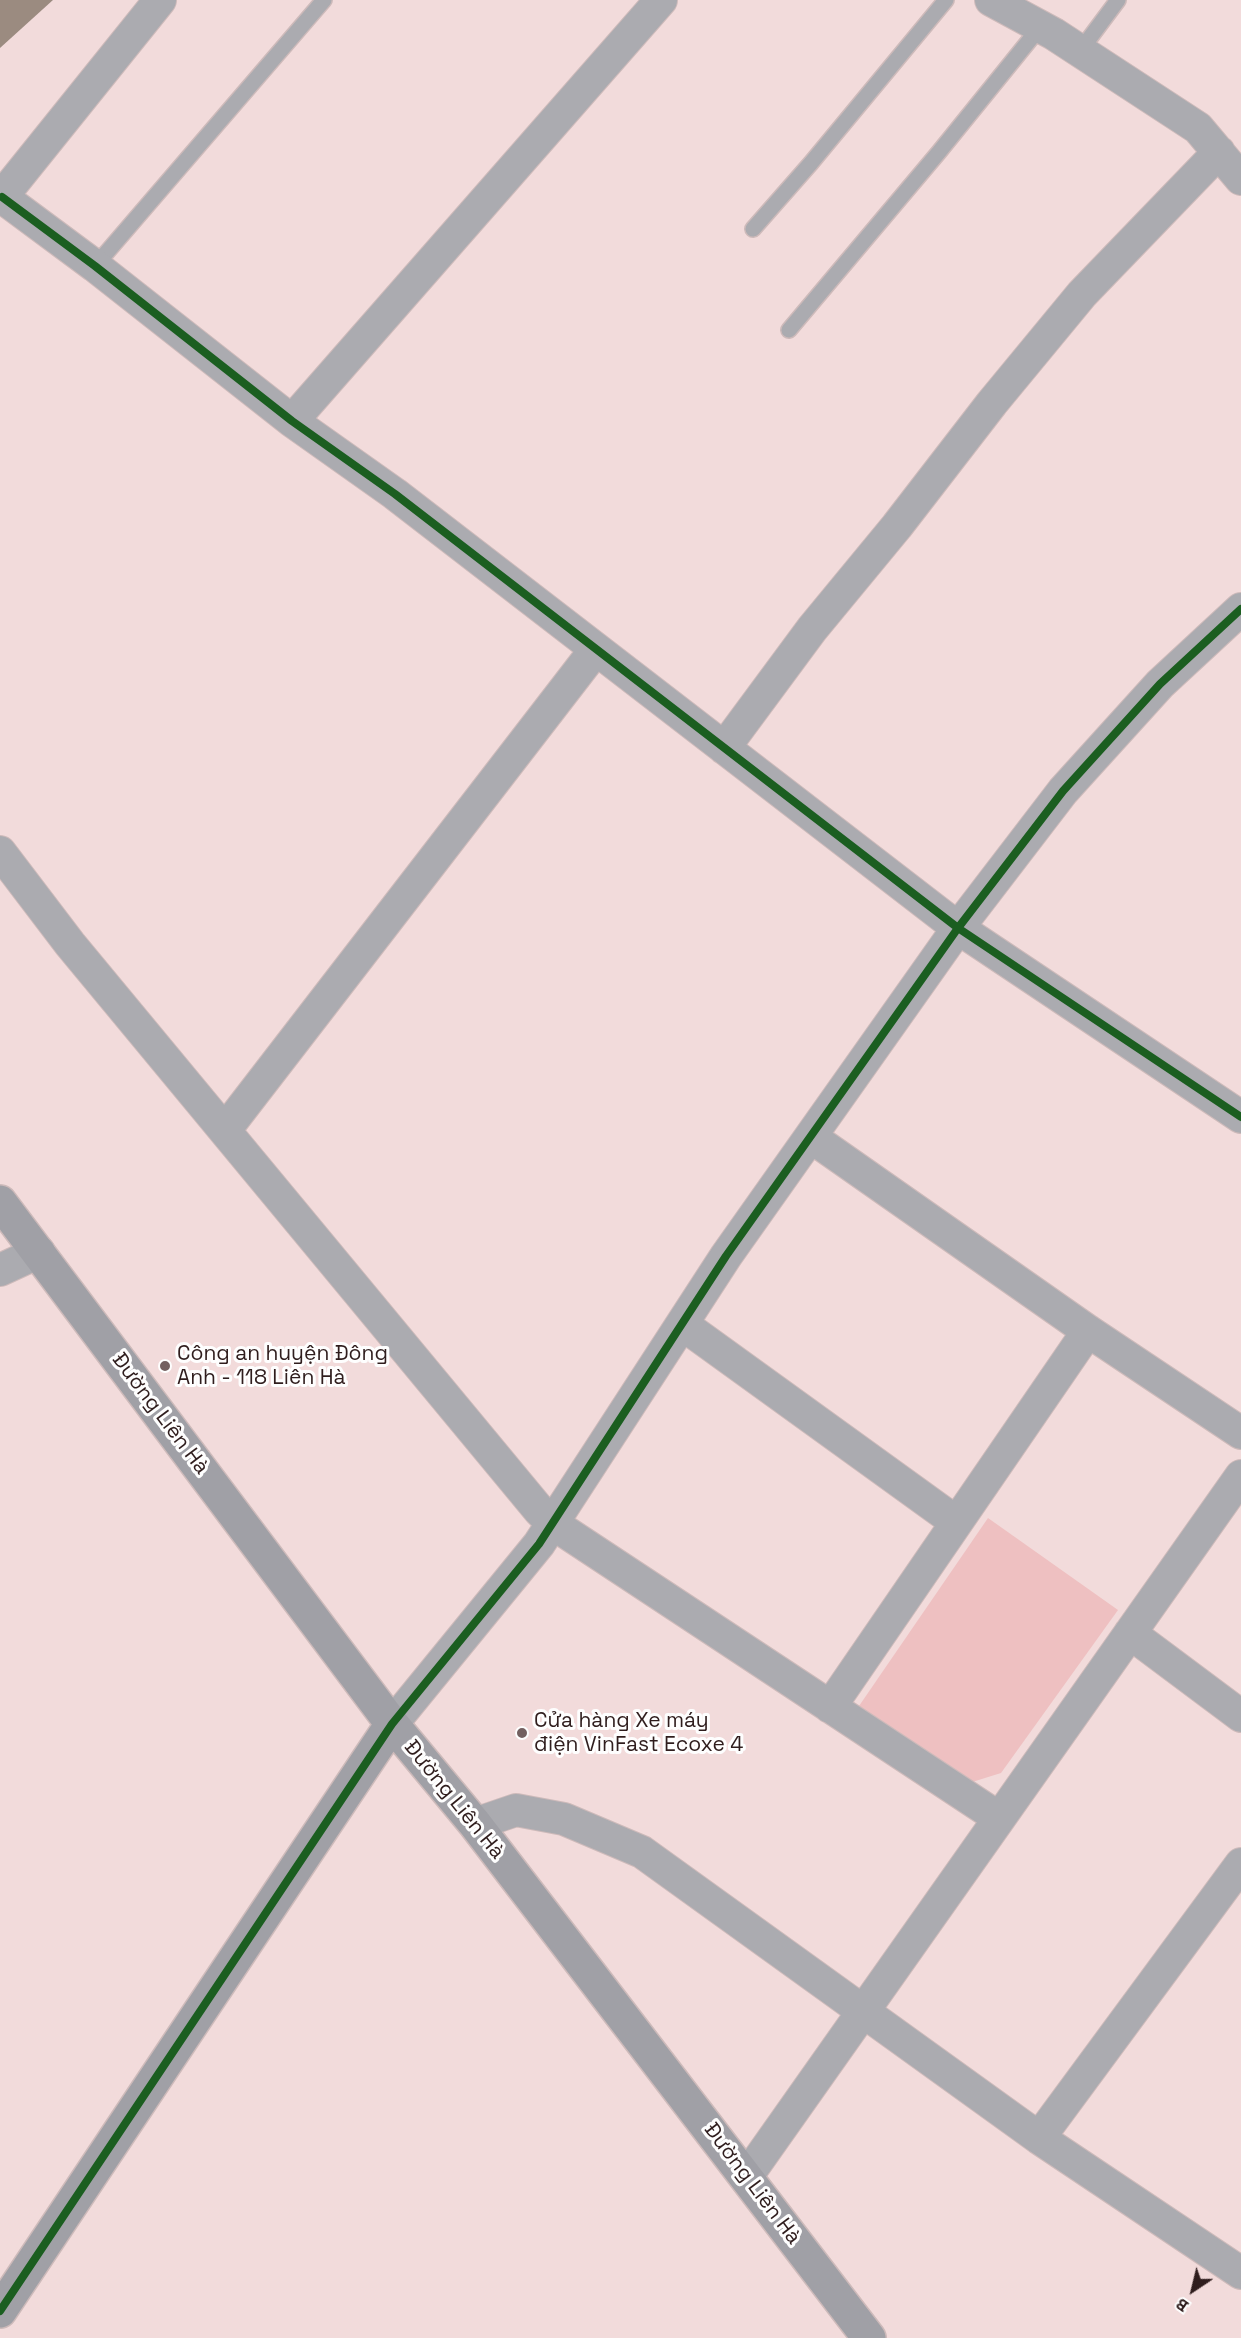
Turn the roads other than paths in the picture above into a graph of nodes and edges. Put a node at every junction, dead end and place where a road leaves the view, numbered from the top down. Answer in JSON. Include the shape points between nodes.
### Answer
{"nodes":[{"id":1,"x":160,"y":0,"type":"edge"},
{"id":2,"x":324,"y":0,"type":"edge"},
{"id":3,"x":661,"y":0,"type":"edge"},
{"id":4,"x":946,"y":0,"type":"edge"},
{"id":5,"x":991,"y":0,"type":"edge"},
{"id":6,"x":1118,"y":0,"type":"edge"},
{"id":7,"x":1041,"y":26,"type":"junction"},
{"id":8,"x":1080,"y":51,"type":"junction"},
{"id":9,"x":1219,"y":152,"type":"junction"},
{"id":10,"x":1241,"y":179,"type":"edge"},
{"id":11,"x":1,"y":198,"type":"edge"},
{"id":12,"x":753,"y":229,"type":"dead end"},
{"id":13,"x":95,"y":266,"type":"junction"},
{"id":14,"x":789,"y":330,"type":"dead end"},
{"id":15,"x":292,"y":421,"type":"junction"},
{"id":16,"x":1241,"y":609,"type":"edge"},
{"id":17,"x":596,"y":649,"type":"junction"},
{"id":18,"x":724,"y":748,"type":"junction"},
{"id":19,"x":0,"y":852,"type":"edge"},
{"id":20,"x":958,"y":928,"type":"junction"},
{"id":21,"x":1241,"y":1117,"type":"edge"},
{"id":22,"x":225,"y":1130,"type":"junction"},
{"id":23,"x":811,"y":1137,"type":"junction"},
{"id":24,"x":0,"y":1202,"type":"edge"},
{"id":25,"x":39,"y":1252,"type":"junction"},
{"id":26,"x":0,"y":1270,"type":"edge"},
{"id":27,"x":682,"y":1324,"type":"junction"},
{"id":28,"x":1088,"y":1331,"type":"junction"},
{"id":29,"x":1241,"y":1433,"type":"edge"},
{"id":30,"x":1241,"y":1476,"type":"edge"},
{"id":31,"x":956,"y":1522,"type":"junction"},
{"id":32,"x":552,"y":1523,"type":"junction"},
{"id":33,"x":1130,"y":1633,"type":"junction"},
{"id":34,"x":830,"y":1707,"type":"junction"},
{"id":35,"x":1241,"y":1716,"type":"edge"},
{"id":36,"x":392,"y":1724,"type":"junction"},
{"id":37,"x":999,"y":1818,"type":"junction"},
{"id":38,"x":476,"y":1824,"type":"junction"},
{"id":39,"x":1241,"y":1864,"type":"edge"},
{"id":40,"x":863,"y":2010,"type":"junction"},
{"id":41,"x":1039,"y":2138,"type":"junction"},
{"id":42,"x":747,"y":2176,"type":"junction"},
{"id":43,"x":1241,"y":2273,"type":"edge"},
{"id":44,"x":0,"y":2311,"type":"edge"},
{"id":45,"x":869,"y":2338,"type":"edge"}],
"edges":[{"from":1,"to":11,"type":"street"},
{"from":2,"to":13,"type":"lane"},
{"from":3,"to":15,"type":"street"},
{"from":4,"to":12,"type":"lane"},
{"from":5,"to":7,"type":"street"},
{"from":6,"to":8,"type":"lane"},
{"from":7,"to":8,"type":"street"},
{"from":7,"to":14,"type":"lane"},
{"from":8,"to":9,"type":"street","via":[[1198,128]]},
{"from":9,"to":10,"type":"street"},
{"from":9,"to":18,"type":"street","via":[[1082,294],[1022,366],[812,629]]},
{"from":11,"to":13,"type":"street"},
{"from":13,"to":15,"type":"street"},
{"from":15,"to":17,"type":"street","via":[[395,494]]},
{"from":16,"to":20,"type":"street","via":[[1160,684],[1063,791]]},
{"from":17,"to":18,"type":"street"},
{"from":17,"to":22,"type":"street"},
{"from":18,"to":20,"type":"street"},
{"from":19,"to":22,"type":"street","via":[[70,944]]},
{"from":20,"to":21,"type":"street"},
{"from":20,"to":23,"type":"street"},
{"from":22,"to":32,"type":"street"},
{"from":23,"to":27,"type":"street"},
{"from":23,"to":28,"type":"street"},
{"from":24,"to":25,"type":"main road","name":"Đường Liên Hà"},
{"from":25,"to":26,"type":"street"},
{"from":25,"to":36,"type":"main road","name":"Đường Liên Hà"},
{"from":27,"to":31,"type":"street"},
{"from":27,"to":32,"type":"street"},
{"from":28,"to":29,"type":"street"},
{"from":28,"to":31,"type":"street"},
{"from":30,"to":33,"type":"street"},
{"from":31,"to":34,"type":"street"},
{"from":32,"to":34,"type":"street"},
{"from":32,"to":36,"type":"street"},
{"from":33,"to":35,"type":"street"},
{"from":33,"to":37,"type":"street"},
{"from":34,"to":37,"type":"street"},
{"from":36,"to":38,"type":"main road","name":"Đường Liên Hà"},
{"from":36,"to":44,"type":"main road"},
{"from":37,"to":40,"type":"street"},
{"from":38,"to":40,"type":"street","via":[[516,1810],[564,1819],[642,1852]]},
{"from":38,"to":42,"type":"main road","name":"Đường Liên Hà"},
{"from":39,"to":41,"type":"street"},
{"from":40,"to":41,"type":"street"},
{"from":40,"to":42,"type":"street"},
{"from":41,"to":43,"type":"street"},
{"from":42,"to":45,"type":"main road","name":"Đường Liên Hà"}]}
